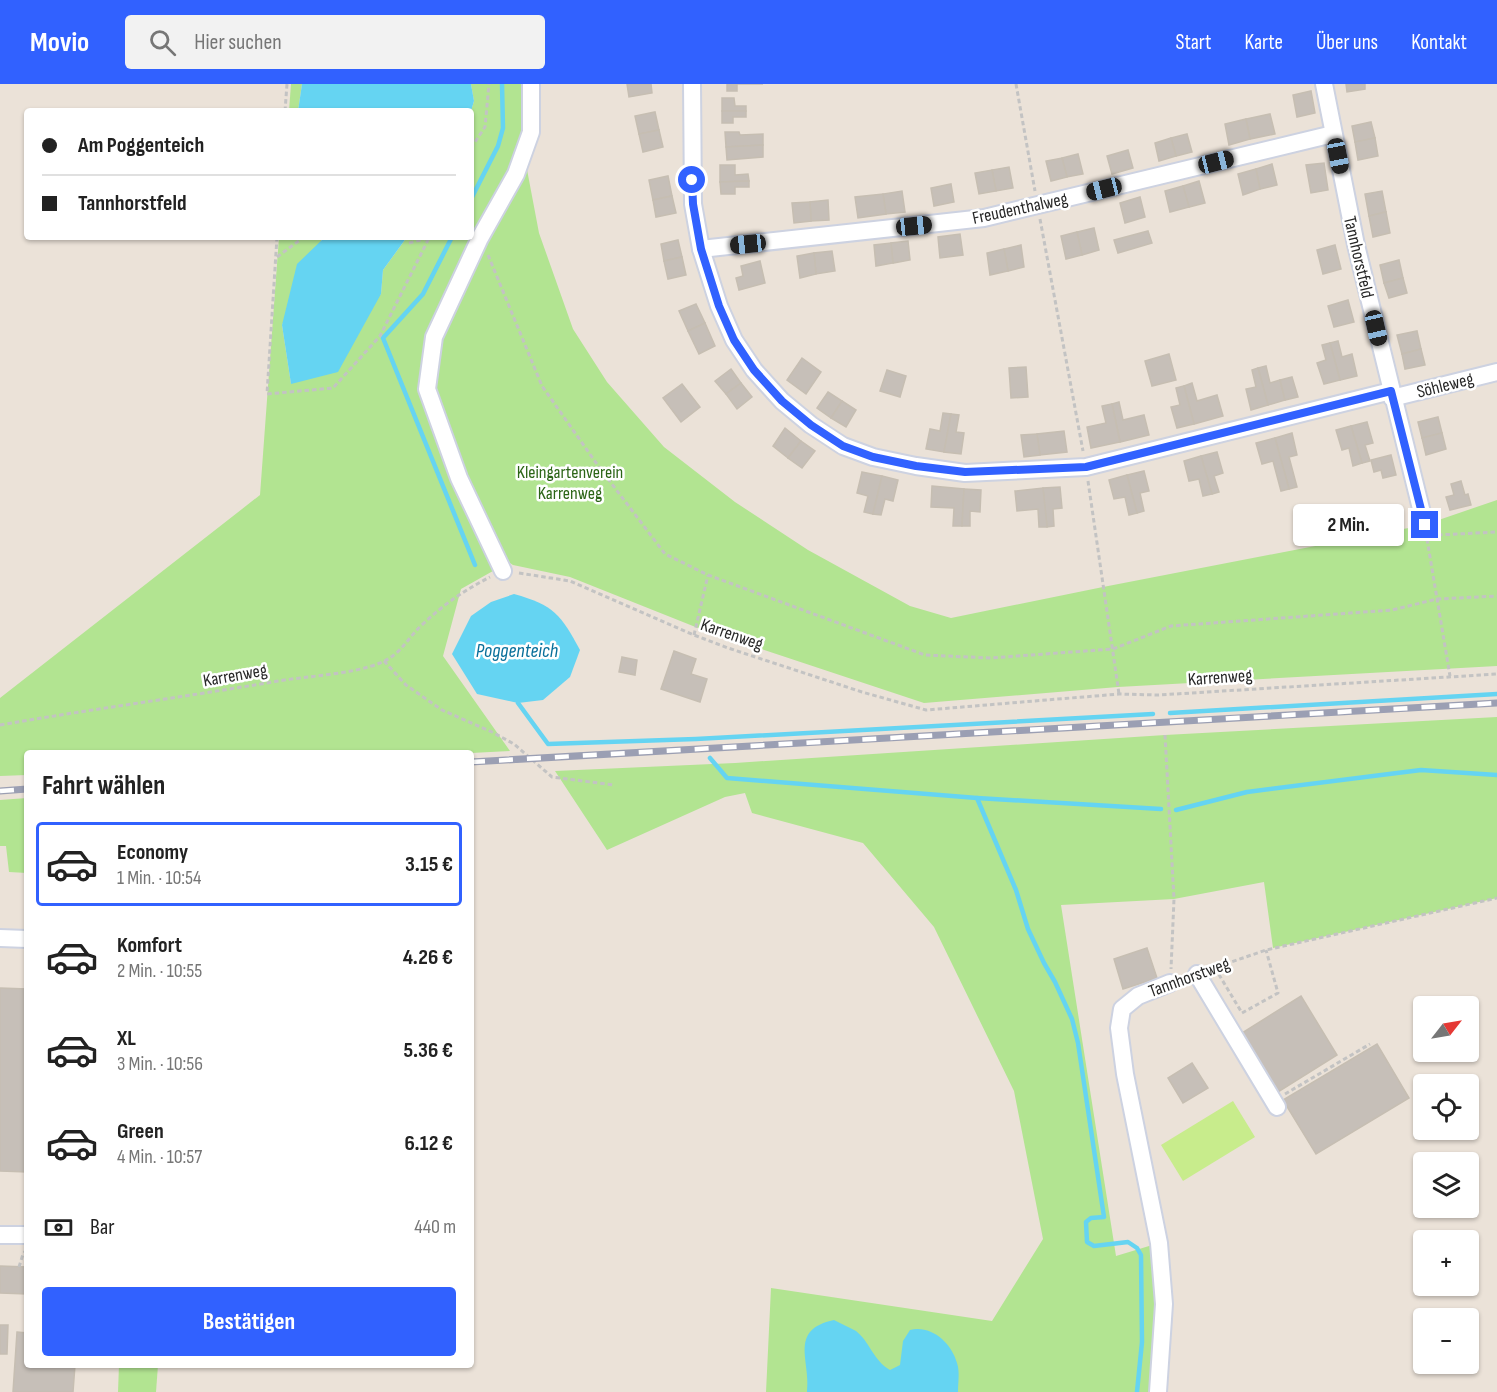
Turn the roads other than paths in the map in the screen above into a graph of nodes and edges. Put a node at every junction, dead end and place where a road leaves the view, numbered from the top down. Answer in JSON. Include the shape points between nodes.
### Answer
{"nodes":[{"id":1,"x":531,"y":84,"type":"edge"},
{"id":2,"x":692,"y":84,"type":"edge"},
{"id":3,"x":1324,"y":84,"type":"edge"},
{"id":4,"x":1333,"y":134,"type":"junction"},
{"id":5,"x":701,"y":249,"type":"junction"},
{"id":6,"x":1497,"y":372,"type":"edge"},
{"id":7,"x":1391,"y":394,"type":"junction"},
{"id":8,"x":1426,"y":530,"type":"road end"},
{"id":9,"x":503,"y":571,"type":"road end"},
{"id":10,"x":0,"y":938,"type":"edge"},
{"id":11,"x":24,"y":939,"type":"edge"},
{"id":12,"x":1197,"y":974,"type":"road end"},
{"id":13,"x":1170,"y":983,"type":"road end"},
{"id":14,"x":1275,"y":1104,"type":"road end"},
{"id":15,"x":0,"y":1235,"type":"edge"},
{"id":16,"x":24,"y":1236,"type":"edge"},
{"id":17,"x":1158,"y":1392,"type":"edge"}],
"edges":[{"from":1,"to":9,"type":"street","via":[[531,132],[516,174],[480,238],[434,337],[427,389],[459,478]]},
{"from":2,"to":5,"type":"street","name":"Söhleweg","via":[[693,204]]},
{"from":3,"to":4,"type":"street","name":"Tannhorstfeld"},
{"from":4,"to":5,"type":"street","name":"Freudenthalweg","via":[[984,218]]},
{"from":4,"to":7,"type":"street","name":"Tannhorstfeld"},
{"from":5,"to":7,"type":"street","name":"Söhleweg","via":[[719,306],[734,340],[754,370],[811,425],[843,446],[873,457],[965,472],[1086,467]]},
{"from":6,"to":7,"type":"street","name":"Söhleweg"},
{"from":7,"to":8,"type":"street","name":"Tannhorstfeld"},
{"from":10,"to":11,"type":"street"},
{"from":12,"to":14,"type":"street"},
{"from":13,"to":17,"type":"street","name":"Tannhorstweg","via":[[1138,996],[1122,1009],[1119,1028],[1160,1243],[1164,1304]]},
{"from":15,"to":16,"type":"street"}]}
